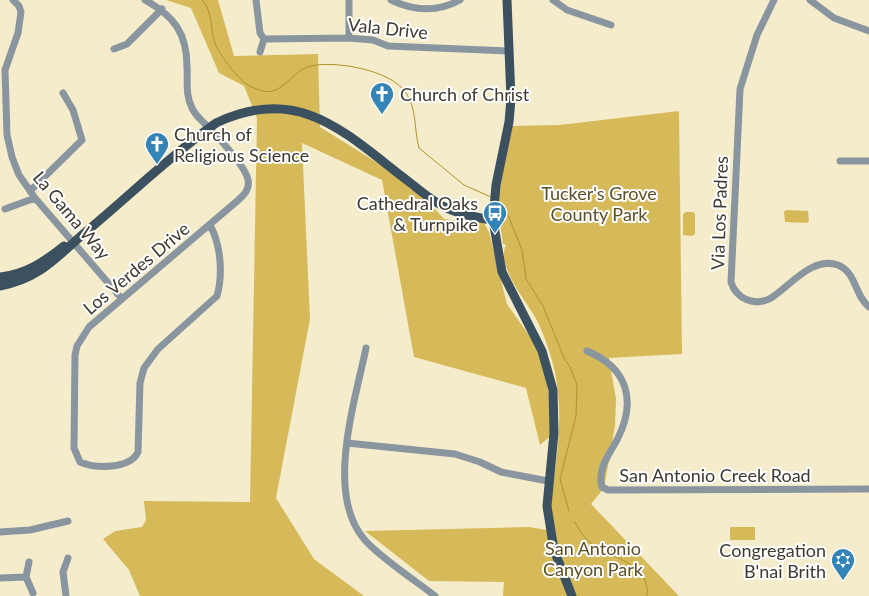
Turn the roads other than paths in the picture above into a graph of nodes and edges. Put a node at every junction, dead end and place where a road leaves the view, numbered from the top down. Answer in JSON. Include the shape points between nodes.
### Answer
{"nodes":[{"id":1,"x":13,"y":0,"type":"edge"},
{"id":2,"x":145,"y":0,"type":"edge"},
{"id":3,"x":256,"y":0,"type":"edge"},
{"id":4,"x":349,"y":0,"type":"edge"},
{"id":5,"x":391,"y":0,"type":"edge"},
{"id":6,"x":460,"y":0,"type":"edge"},
{"id":7,"x":507,"y":0,"type":"edge"},
{"id":8,"x":553,"y":0,"type":"edge"},
{"id":9,"x":774,"y":0,"type":"edge"},
{"id":10,"x":810,"y":0,"type":"edge"},
{"id":11,"x":162,"y":9,"type":"junction"},
{"id":12,"x":612,"y":26,"type":"dead end"},
{"id":13,"x":869,"y":31,"type":"edge"},
{"id":14,"x":264,"y":38,"type":"junction"},
{"id":15,"x":349,"y":38,"type":"junction"},
{"id":16,"x":114,"y":49,"type":"dead end"},
{"id":17,"x":509,"y":51,"type":"junction"},
{"id":18,"x":260,"y":52,"type":"dead end"},
{"id":19,"x":3,"y":70,"type":"edge"},
{"id":20,"x":63,"y":93,"type":"dead end"},
{"id":21,"x":210,"y":128,"type":"junction"},
{"id":22,"x":840,"y":160,"type":"dead end"},
{"id":23,"x":869,"y":161,"type":"edge"},
{"id":24,"x":30,"y":191,"type":"junction"},
{"id":25,"x":35,"y":198,"type":"junction"},
{"id":26,"x":5,"y":209,"type":"dead end"},
{"id":27,"x":493,"y":220,"type":"junction"},
{"id":28,"x":210,"y":225,"type":"junction"},
{"id":29,"x":73,"y":243,"type":"junction"},
{"id":30,"x":0,"y":277,"type":"edge"},
{"id":31,"x":0,"y":286,"type":"edge"},
{"id":32,"x":122,"y":299,"type":"junction"},
{"id":33,"x":869,"y":307,"type":"edge"},
{"id":34,"x":366,"y":348,"type":"dead end"},
{"id":35,"x":587,"y":351,"type":"dead end"},
{"id":36,"x":347,"y":443,"type":"junction"},
{"id":37,"x":548,"y":481,"type":"junction"},
{"id":38,"x":869,"y":489,"type":"edge"},
{"id":39,"x":68,"y":522,"type":"dead end"},
{"id":40,"x":1,"y":533,"type":"edge"},
{"id":41,"x":0,"y":542,"type":"edge"},
{"id":42,"x":68,"y":558,"type":"dead end"},
{"id":43,"x":29,"y":562,"type":"dead end"},
{"id":44,"x":26,"y":577,"type":"junction"},
{"id":45,"x":0,"y":578,"type":"edge"},
{"id":46,"x":34,"y":593,"type":"dead end"},
{"id":47,"x":66,"y":596,"type":"edge"},
{"id":48,"x":435,"y":596,"type":"edge"},
{"id":49,"x":572,"y":596,"type":"edge"}],
"edges":[{"from":1,"to":19,"type":"street","name":"La Gama Way","via":[[19,6],[20,19]]},
{"from":2,"to":11,"type":"street"},
{"from":3,"to":14,"type":"street","via":[[260,33]]},
{"from":4,"to":15,"type":"street"},
{"from":5,"to":6,"type":"street","via":[[410,8],[430,9],[446,7]]},
{"from":7,"to":17,"type":"main road"},
{"from":8,"to":12,"type":"street","via":[[567,10]]},
{"from":9,"to":33,"type":"street","name":"Via Los Padres","via":[[757,35],[740,89],[733,289],[743,299],[760,302],[818,265],[836,265],[850,275],[858,295]]},
{"from":10,"to":13,"type":"street","via":[[834,18]]},
{"from":11,"to":16,"type":"street","via":[[128,44]]},
{"from":11,"to":21,"type":"street","via":[[177,26],[186,45],[190,105]]},
{"from":14,"to":15,"type":"street","name":"Vala Drive"},
{"from":14,"to":18,"type":"street"},
{"from":15,"to":17,"type":"street","name":"Vala Drive","via":[[373,40],[388,46]]},
{"from":17,"to":27,"type":"main road","via":[[512,82],[509,122],[496,185]]},
{"from":19,"to":24,"type":"street","name":"La Gama Way","via":[[8,145],[19,175]]},
{"from":20,"to":24,"type":"street","via":[[73,110],[82,140]]},
{"from":21,"to":27,"type":"main road","via":[[236,114],[261,109],[307,113],[340,129],[436,202],[469,216]]},
{"from":21,"to":28,"type":"street","name":"Los Verdes Drive","via":[[244,171],[249,186]]},
{"from":21,"to":29,"type":"main road"},
{"from":22,"to":23,"type":"street"},
{"from":24,"to":25,"type":"street","name":"La Gama Way"},
{"from":25,"to":26,"type":"street"},
{"from":25,"to":29,"type":"street","name":"La Gama Way"},
{"from":27,"to":37,"type":"main road","via":[[502,272],[542,351],[553,390],[554,433]]},
{"from":28,"to":32,"type":"street","name":"Los Verdes Drive"},
{"from":28,"to":32,"type":"street","name":"Los Verdes Drive","via":[[217,238],[220,256],[217,296],[158,349],[144,368],[140,383],[138,452],[135,459],[123,464],[92,465],[80,462],[74,448],[77,346],[89,327]]},
{"from":29,"to":30,"type":"main road","via":[[66,244],[37,266]]},
{"from":29,"to":31,"type":"main road","via":[[45,269]]},
{"from":29,"to":32,"type":"street","name":"La Gama Way"},
{"from":34,"to":36,"type":"street"},
{"from":35,"to":38,"type":"street","name":"San Antonio Creek Road","via":[[603,358],[614,368],[627,397],[622,428],[603,465],[601,484],[608,490]]},
{"from":36,"to":37,"type":"street","via":[[455,454],[501,472]]},
{"from":36,"to":48,"type":"street","via":[[345,499],[350,518],[365,541]]},
{"from":37,"to":49,"type":"main road","via":[[549,531],[560,570]]},
{"from":39,"to":40,"type":"street"},
{"from":40,"to":41,"type":"street"},
{"from":42,"to":47,"type":"street","via":[[63,572]]},
{"from":43,"to":44,"type":"street"},
{"from":44,"to":45,"type":"street"},
{"from":44,"to":46,"type":"street"}]}
